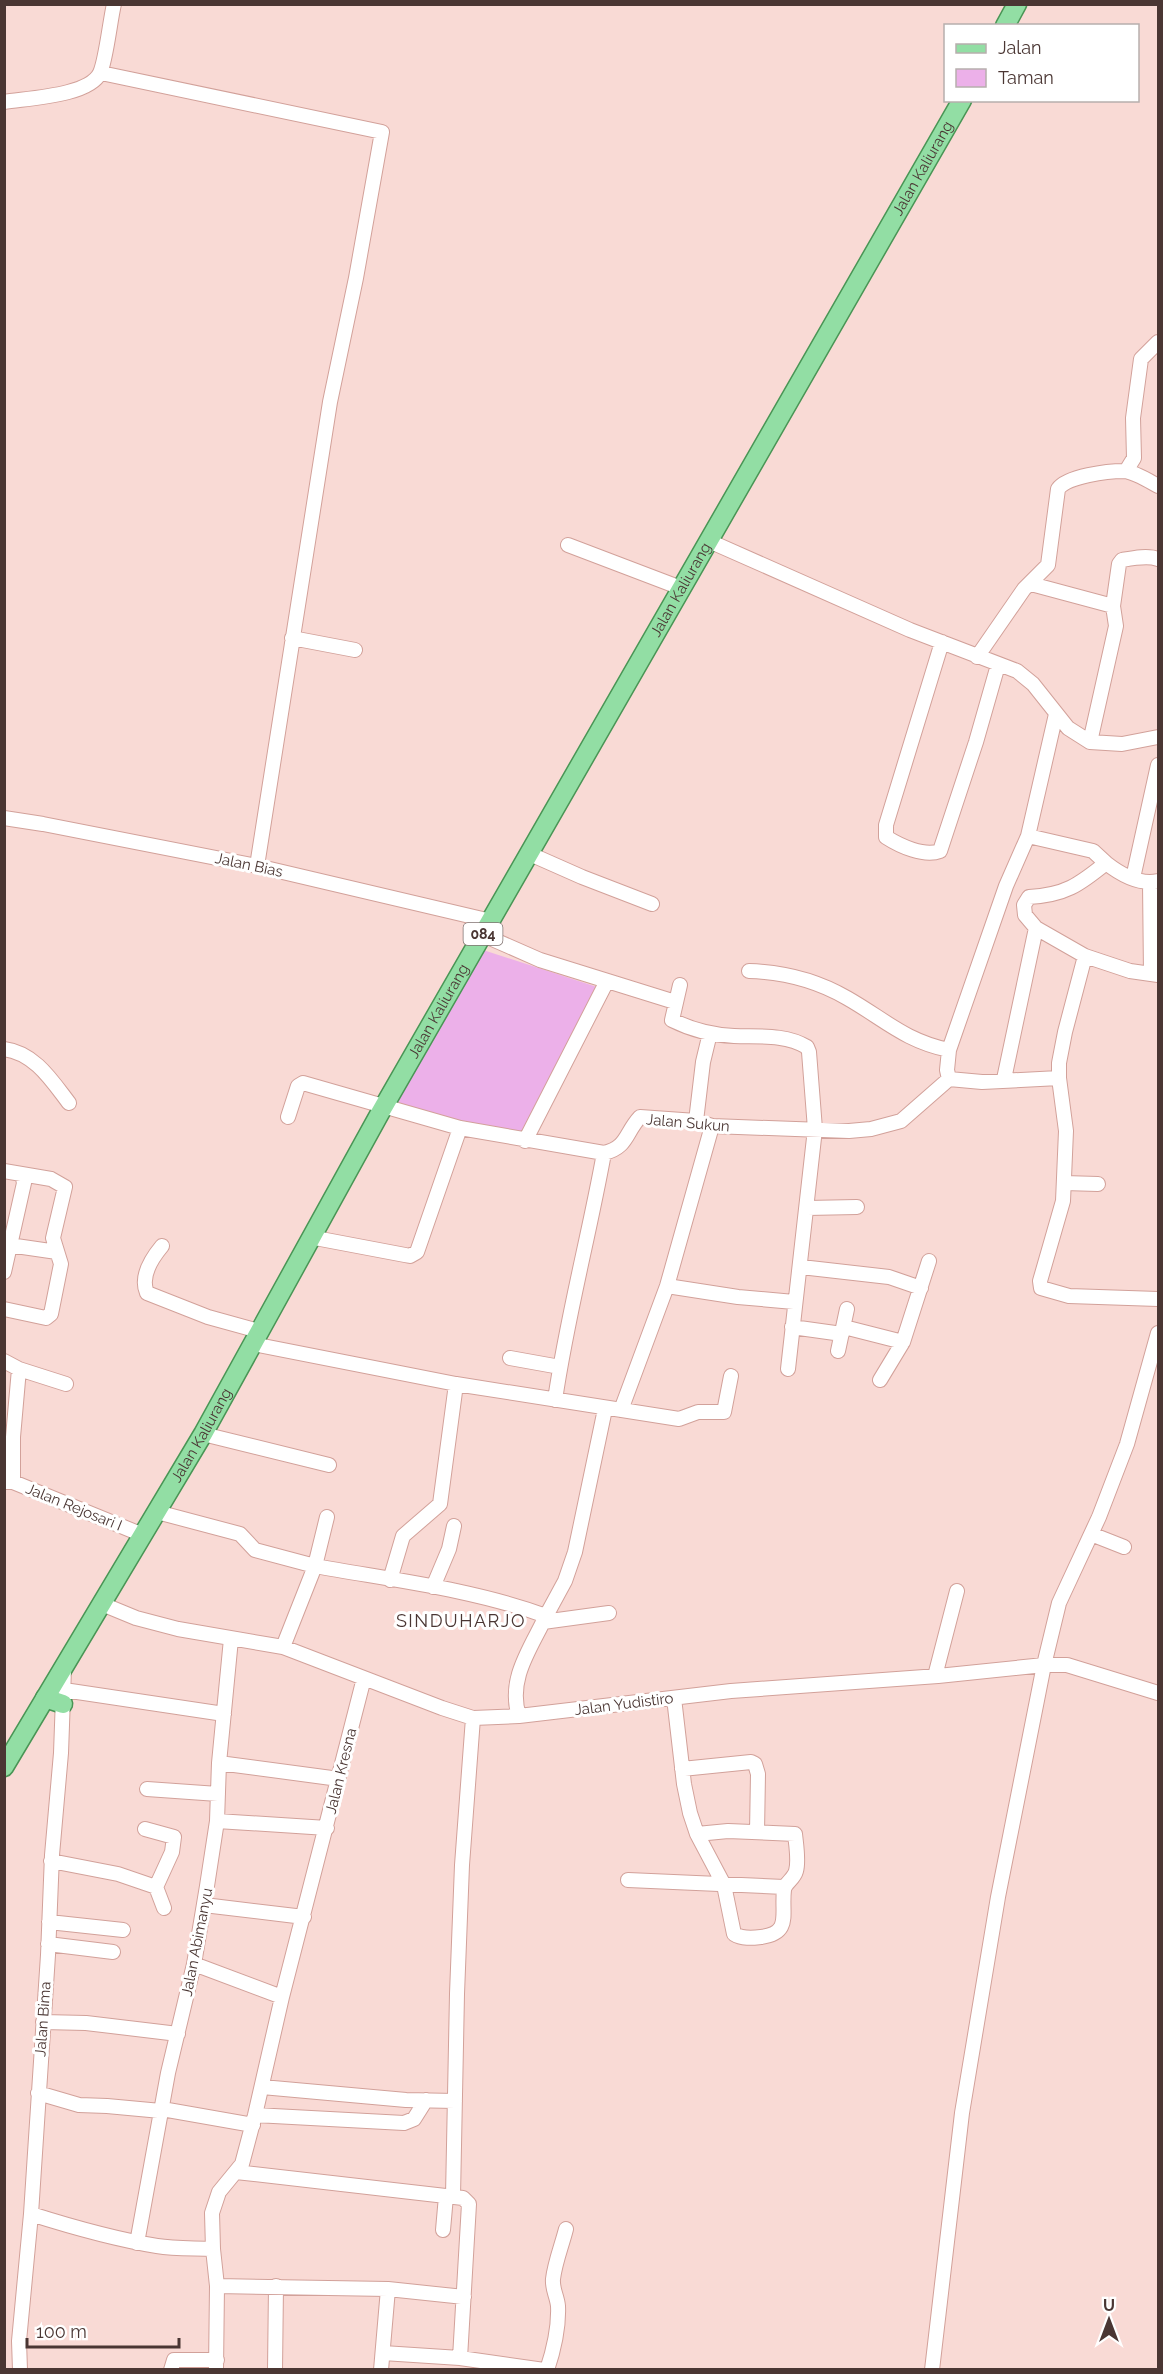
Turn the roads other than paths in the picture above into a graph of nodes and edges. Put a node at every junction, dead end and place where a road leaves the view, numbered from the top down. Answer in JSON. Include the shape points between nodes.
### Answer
{"nodes":[{"id":1,"x":114,"y":4,"type":"edge"},
{"id":2,"x":1017,"y":4,"type":"edge"},
{"id":3,"x":1006,"y":24,"type":"edge"},
{"id":4,"x":100,"y":73,"type":"junction"},
{"id":5,"x":4,"y":102,"type":"edge"},
{"id":6,"x":961,"y":102,"type":"edge"},
{"id":7,"x":1158,"y":342,"type":"edge"},
{"id":8,"x":1126,"y":471,"type":"junction"},
{"id":9,"x":1158,"y":486,"type":"edge"},
{"id":10,"x":709,"y":540,"type":"junction"},
{"id":11,"x":568,"y":545,"type":"dead end"},
{"id":12,"x":1158,"y":560,"type":"edge"},
{"id":13,"x":1032,"y":584,"type":"junction"},
{"id":14,"x":681,"y":588,"type":"junction"},
{"id":15,"x":1113,"y":606,"type":"junction"},
{"id":16,"x":293,"y":634,"type":"junction"},
{"id":17,"x":942,"y":642,"type":"junction"},
{"id":18,"x":355,"y":647,"type":"dead end"},
{"id":19,"x":977,"y":657,"type":"junction"},
{"id":20,"x":998,"y":665,"type":"junction"},
{"id":21,"x":1056,"y":714,"type":"junction"},
{"id":22,"x":1158,"y":737,"type":"edge"},
{"id":23,"x":1090,"y":742,"type":"junction"},
{"id":24,"x":1158,"y":765,"type":"edge"},
{"id":25,"x":4,"y":818,"type":"edge"},
{"id":26,"x":1028,"y":836,"type":"junction"},
{"id":27,"x":530,"y":854,"type":"junction"},
{"id":28,"x":1106,"y":863,"type":"junction"},
{"id":29,"x":257,"y":866,"type":"junction"},
{"id":30,"x":1133,"y":878,"type":"junction"},
{"id":31,"x":1154,"y":882,"type":"edge"},
{"id":32,"x":652,"y":904,"type":"dead end"},
{"id":33,"x":487,"y":928,"type":"junction"},
{"id":34,"x":1036,"y":928,"type":"junction"},
{"id":35,"x":1085,"y":956,"type":"junction"},
{"id":36,"x":749,"y":971,"type":"dead end"},
{"id":37,"x":1155,"y":974,"type":"edge"},
{"id":38,"x":607,"y":981,"type":"junction"},
{"id":39,"x":680,"y":985,"type":"dead end"},
{"id":40,"x":675,"y":1002,"type":"junction"},
{"id":41,"x":710,"y":1034,"type":"junction"},
{"id":42,"x":4,"y":1049,"type":"edge"},
{"id":43,"x":950,"y":1050,"type":"junction"},
{"id":44,"x":1059,"y":1078,"type":"junction"},
{"id":45,"x":950,"y":1079,"type":"junction"},
{"id":46,"x":1004,"y":1079,"type":"junction"},
{"id":47,"x":69,"y":1103,"type":"dead end"},
{"id":48,"x":385,"y":1105,"type":"junction"},
{"id":49,"x":288,"y":1117,"type":"dead end"},
{"id":50,"x":696,"y":1120,"type":"junction"},
{"id":51,"x":712,"y":1126,"type":"junction"},
{"id":52,"x":460,"y":1128,"type":"junction"},
{"id":53,"x":815,"y":1129,"type":"junction"},
{"id":54,"x":525,"y":1141,"type":"junction"},
{"id":55,"x":604,"y":1153,"type":"junction"},
{"id":56,"x":4,"y":1172,"type":"edge"},
{"id":57,"x":22,"y":1174,"type":"junction"},
{"id":58,"x":1064,"y":1183,"type":"junction"},
{"id":59,"x":1098,"y":1184,"type":"dead end"},
{"id":60,"x":857,"y":1207,"type":"dead end"},
{"id":61,"x":807,"y":1208,"type":"junction"},
{"id":62,"x":8,"y":1229,"type":"edge"},
{"id":63,"x":310,"y":1237,"type":"junction"},
{"id":64,"x":9,"y":1245,"type":"junction"},
{"id":65,"x":162,"y":1246,"type":"dead end"},
{"id":66,"x":57,"y":1252,"type":"junction"},
{"id":67,"x":929,"y":1262,"type":"dead end"},
{"id":68,"x":801,"y":1267,"type":"junction"},
{"id":69,"x":4,"y":1272,"type":"edge"},
{"id":70,"x":667,"y":1286,"type":"junction"},
{"id":71,"x":921,"y":1288,"type":"junction"},
{"id":72,"x":1158,"y":1299,"type":"edge"},
{"id":73,"x":794,"y":1302,"type":"junction"},
{"id":74,"x":847,"y":1309,"type":"dead end"},
{"id":75,"x":4,"y":1310,"type":"edge"},
{"id":76,"x":792,"y":1327,"type":"junction"},
{"id":77,"x":843,"y":1330,"type":"junction"},
{"id":78,"x":1158,"y":1333,"type":"edge"},
{"id":79,"x":256,"y":1337,"type":"junction"},
{"id":80,"x":903,"y":1342,"type":"junction"},
{"id":81,"x":838,"y":1351,"type":"dead end"},
{"id":82,"x":510,"y":1358,"type":"dead end"},
{"id":83,"x":4,"y":1361,"type":"edge"},
{"id":84,"x":560,"y":1367,"type":"junction"},
{"id":85,"x":19,"y":1369,"type":"junction"},
{"id":86,"x":788,"y":1369,"type":"dead end"},
{"id":87,"x":731,"y":1376,"type":"dead end"},
{"id":88,"x":880,"y":1380,"type":"dead end"},
{"id":89,"x":66,"y":1384,"type":"dead end"},
{"id":90,"x":456,"y":1384,"type":"junction"},
{"id":91,"x":555,"y":1400,"type":"junction"},
{"id":92,"x":605,"y":1409,"type":"junction"},
{"id":93,"x":621,"y":1410,"type":"junction"},
{"id":94,"x":203,"y":1434,"type":"junction"},
{"id":95,"x":329,"y":1465,"type":"dead end"},
{"id":96,"x":9,"y":1482,"type":"edge"},
{"id":97,"x":157,"y":1512,"type":"junction"},
{"id":98,"x":327,"y":1516,"type":"dead end"},
{"id":99,"x":454,"y":1526,"type":"dead end"},
{"id":100,"x":1091,"y":1534,"type":"junction"},
{"id":101,"x":143,"y":1535,"type":"junction"},
{"id":102,"x":1124,"y":1546,"type":"dead end"},
{"id":103,"x":315,"y":1566,"type":"junction"},
{"id":104,"x":390,"y":1580,"type":"junction"},
{"id":105,"x":433,"y":1587,"type":"junction"},
{"id":106,"x":957,"y":1591,"type":"dead end"},
{"id":107,"x":102,"y":1604,"type":"junction"},
{"id":108,"x":609,"y":1613,"type":"dead end"},
{"id":109,"x":545,"y":1619,"type":"junction"},
{"id":110,"x":231,"y":1639,"type":"junction"},
{"id":111,"x":283,"y":1647,"type":"junction"},
{"id":112,"x":1044,"y":1665,"type":"junction"},
{"id":113,"x":64,"y":1669,"type":"junction"},
{"id":114,"x":935,"y":1676,"type":"junction"},
{"id":115,"x":364,"y":1678,"type":"junction"},
{"id":116,"x":1158,"y":1693,"type":"edge"},
{"id":117,"x":64,"y":1697,"type":"junction"},
{"id":118,"x":45,"y":1698,"type":"junction"},
{"id":119,"x":674,"y":1698,"type":"junction"},
{"id":120,"x":224,"y":1714,"type":"junction"},
{"id":121,"x":519,"y":1716,"type":"junction"},
{"id":122,"x":473,"y":1718,"type":"junction"},
{"id":123,"x":219,"y":1763,"type":"junction"},
{"id":124,"x":4,"y":1767,"type":"edge"},
{"id":125,"x":682,"y":1769,"type":"junction"},
{"id":126,"x":339,"y":1779,"type":"junction"},
{"id":127,"x":147,"y":1789,"type":"dead end"},
{"id":128,"x":218,"y":1794,"type":"junction"},
{"id":129,"x":217,"y":1821,"type":"junction"},
{"id":130,"x":145,"y":1828,"type":"dead end"},
{"id":131,"x":327,"y":1828,"type":"junction"},
{"id":132,"x":757,"y":1832,"type":"junction"},
{"id":133,"x":698,"y":1834,"type":"junction"},
{"id":134,"x":51,"y":1861,"type":"junction"},
{"id":135,"x":628,"y":1880,"type":"dead end"},
{"id":136,"x":724,"y":1885,"type":"junction"},
{"id":137,"x":156,"y":1887,"type":"junction"},
{"id":138,"x":784,"y":1887,"type":"junction"},
{"id":139,"x":204,"y":1905,"type":"junction"},
{"id":140,"x":164,"y":1908,"type":"dead end"},
{"id":141,"x":304,"y":1917,"type":"junction"},
{"id":142,"x":49,"y":1922,"type":"junction"},
{"id":143,"x":123,"y":1930,"type":"dead end"},
{"id":144,"x":48,"y":1944,"type":"junction"},
{"id":145,"x":112,"y":1952,"type":"dead end"},
{"id":146,"x":194,"y":1964,"type":"junction"},
{"id":147,"x":282,"y":1997,"type":"junction"},
{"id":148,"x":43,"y":2022,"type":"junction"},
{"id":149,"x":178,"y":2034,"type":"junction"},
{"id":150,"x":262,"y":2086,"type":"junction"},
{"id":151,"x":38,"y":2093,"type":"junction"},
{"id":152,"x":426,"y":2100,"type":"junction"},
{"id":153,"x":455,"y":2101,"type":"junction"},
{"id":154,"x":161,"y":2110,"type":"junction"},
{"id":155,"x":254,"y":2120,"type":"junction"},
{"id":156,"x":236,"y":2172,"type":"junction"},
{"id":157,"x":449,"y":2196,"type":"junction"},
{"id":158,"x":31,"y":2214,"type":"junction"},
{"id":159,"x":566,"y":2229,"type":"dead end"},
{"id":160,"x":443,"y":2230,"type":"dead end"},
{"id":161,"x":137,"y":2243,"type":"junction"},
{"id":162,"x":213,"y":2250,"type":"junction"},
{"id":163,"x":217,"y":2286,"type":"junction"},
{"id":164,"x":276,"y":2286,"type":"junction"},
{"id":165,"x":388,"y":2289,"type":"junction"},
{"id":166,"x":464,"y":2296,"type":"junction"},
{"id":167,"x":4,"y":2340,"type":"edge"},
{"id":168,"x":19,"y":2341,"type":"junction"},
{"id":169,"x":382,"y":2353,"type":"junction"},
{"id":170,"x":460,"y":2358,"type":"junction"},
{"id":171,"x":217,"y":2365,"type":"edge"},
{"id":172,"x":487,"y":2365,"type":"edge"},
{"id":173,"x":20,"y":2370,"type":"edge"},
{"id":174,"x":171,"y":2370,"type":"edge"},
{"id":175,"x":275,"y":2370,"type":"edge"},
{"id":176,"x":381,"y":2370,"type":"edge"},
{"id":177,"x":546,"y":2370,"type":"edge"},
{"id":178,"x":932,"y":2370,"type":"edge"}],
"edges":[{"from":1,"to":4,"type":"street"},
{"from":2,"to":3,"type":"main road"},
{"from":4,"to":5,"type":"street","via":[[80,90]]},
{"from":4,"to":16,"type":"street","via":[[382,132],[330,402]]},
{"from":6,"to":10,"type":"main road","name":"Jalan Kaliurang","number":"084"},
{"from":7,"to":8,"type":"street","via":[[1141,359],[1133,418],[1134,458]]},
{"from":8,"to":9,"type":"street"},
{"from":8,"to":13,"type":"street","via":[[1063,482],[1058,489],[1048,565]]},
{"from":10,"to":14,"type":"main road","name":"Jalan Kaliurang","number":"084"},
{"from":10,"to":17,"type":"street"},
{"from":11,"to":14,"type":"street"},
{"from":12,"to":15,"type":"street","via":[[1122,560]]},
{"from":13,"to":15,"type":"street"},
{"from":13,"to":19,"type":"street","via":[[1024,589]]},
{"from":14,"to":27,"type":"main road","name":"Jalan Kaliurang","number":"084"},
{"from":15,"to":23,"type":"street","via":[[1116,626]]},
{"from":16,"to":18,"type":"street"},
{"from":16,"to":29,"type":"street"},
{"from":17,"to":19,"type":"street"},
{"from":17,"to":20,"type":"street","via":[[886,825],[886,837],[896,844],[927,853],[940,850]]},
{"from":19,"to":20,"type":"street"},
{"from":20,"to":21,"type":"street","via":[[1017,671],[1033,684]]},
{"from":21,"to":23,"type":"street","via":[[1068,728]]},
{"from":21,"to":26,"type":"street"},
{"from":22,"to":23,"type":"street","via":[[1122,744]]},
{"from":24,"to":30,"type":"street"},
{"from":25,"to":29,"type":"street","name":"Jalan Bias"},
{"from":26,"to":28,"type":"street","via":[[1093,851]]},
{"from":26,"to":43,"type":"street","via":[[1006,886]]},
{"from":27,"to":32,"type":"street"},
{"from":27,"to":33,"type":"main road","name":"Jalan Kaliurang","number":"084"},
{"from":28,"to":30,"type":"street"},
{"from":28,"to":34,"type":"street","via":[[1077,886],[1059,894],[1029,897],[1025,901],[1025,915]]},
{"from":29,"to":33,"type":"street","name":"Jalan Bias"},
{"from":30,"to":31,"type":"street"},
{"from":31,"to":37,"type":"street"},
{"from":33,"to":38,"type":"street","name":"Jalan Bias","via":[[540,960]]},
{"from":33,"to":48,"type":"main road","name":"Jalan Kaliurang","number":"084"},
{"from":34,"to":35,"type":"street"},
{"from":34,"to":46,"type":"street"},
{"from":35,"to":37,"type":"street","via":[[1130,972]]},
{"from":35,"to":44,"type":"street","via":[[1065,1032]]},
{"from":36,"to":43,"type":"street","via":[[779,972],[828,988],[903,1035]]},
{"from":38,"to":40,"type":"street","name":"Jalan Bias"},
{"from":38,"to":54,"type":"street"},
{"from":39,"to":40,"type":"street"},
{"from":40,"to":41,"type":"street","via":[[672,1020]]},
{"from":41,"to":50,"type":"street"},
{"from":41,"to":53,"type":"street","via":[[782,1038],[807,1047]]},
{"from":42,"to":47,"type":"street","via":[[27,1056]]},
{"from":43,"to":45,"type":"street"},
{"from":44,"to":46,"type":"street"},
{"from":44,"to":58,"type":"street","via":[[1066,1131]]},
{"from":45,"to":46,"type":"street"},
{"from":45,"to":53,"type":"street","name":"Jalan Sukun","via":[[901,1121],[871,1129]]},
{"from":48,"to":49,"type":"street","via":[[303,1083],[298,1086]]},
{"from":48,"to":52,"type":"street"},
{"from":48,"to":63,"type":"main road","name":"Jalan Kaliurang","number":"084"},
{"from":50,"to":51,"type":"street","name":"Jalan Sukun"},
{"from":50,"to":55,"type":"street","name":"Jalan Sukun","via":[[640,1117],[623,1144]]},
{"from":51,"to":53,"type":"street","name":"Jalan Sukun"},
{"from":51,"to":70,"type":"street"},
{"from":52,"to":54,"type":"street"},
{"from":52,"to":63,"type":"street","via":[[417,1252],[410,1256]]},
{"from":53,"to":61,"type":"street"},
{"from":54,"to":55,"type":"street"},
{"from":55,"to":84,"type":"street"},
{"from":56,"to":57,"type":"street"},
{"from":57,"to":62,"type":"street","via":[[24,1183]]},
{"from":57,"to":66,"type":"street","via":[[51,1179],[65,1187],[53,1238]]},
{"from":58,"to":59,"type":"street"},
{"from":58,"to":72,"type":"street","via":[[1041,1288],[1069,1296]]},
{"from":60,"to":61,"type":"street"},
{"from":61,"to":68,"type":"street"},
{"from":62,"to":64,"type":"street"},
{"from":63,"to":79,"type":"main road","name":"Jalan Kaliurang","number":"084"},
{"from":64,"to":66,"type":"street"},
{"from":64,"to":69,"type":"street"},
{"from":65,"to":79,"type":"street","via":[[151,1260],[144,1286],[147,1293]]},
{"from":66,"to":75,"type":"street","via":[[60,1270],[50,1316]]},
{"from":67,"to":71,"type":"street"},
{"from":68,"to":71,"type":"street","via":[[889,1277]]},
{"from":68,"to":73,"type":"street"},
{"from":70,"to":73,"type":"street","via":[[738,1298]]},
{"from":70,"to":93,"type":"street"},
{"from":71,"to":80,"type":"street"},
{"from":73,"to":76,"type":"street"},
{"from":74,"to":77,"type":"street"},
{"from":76,"to":77,"type":"street"},
{"from":76,"to":86,"type":"street"},
{"from":77,"to":80,"type":"street"},
{"from":77,"to":81,"type":"street"},
{"from":78,"to":100,"type":"street","via":[[1127,1444]]},
{"from":79,"to":90,"type":"street"},
{"from":79,"to":94,"type":"main road","name":"Jalan Kaliurang","number":"084"},
{"from":80,"to":88,"type":"street"},
{"from":82,"to":84,"type":"street"},
{"from":83,"to":85,"type":"street"},
{"from":84,"to":91,"type":"street"},
{"from":85,"to":89,"type":"street"},
{"from":85,"to":96,"type":"street"},
{"from":87,"to":93,"type":"street","via":[[722,1413],[699,1412],[679,1419]]},
{"from":90,"to":91,"type":"street"},
{"from":90,"to":104,"type":"street","via":[[440,1504],[403,1536]]},
{"from":91,"to":92,"type":"street"},
{"from":92,"to":93,"type":"street"},
{"from":92,"to":109,"type":"street","via":[[575,1552]]},
{"from":94,"to":95,"type":"street"},
{"from":94,"to":97,"type":"main road","name":"Jalan Kaliurang","number":"084"},
{"from":96,"to":101,"type":"street","name":"Jalan Rejosari I"},
{"from":97,"to":101,"type":"main road","name":"Jalan Kaliurang","number":"084"},
{"from":97,"to":103,"type":"street","via":[[240,1534],[255,1550]]},
{"from":98,"to":103,"type":"street"},
{"from":99,"to":105,"type":"street"},
{"from":100,"to":102,"type":"street"},
{"from":100,"to":112,"type":"street","via":[[1059,1603]]},
{"from":101,"to":107,"type":"main road","name":"Jalan Kaliurang","number":"084"},
{"from":103,"to":104,"type":"street"},
{"from":103,"to":111,"type":"street"},
{"from":104,"to":105,"type":"street"},
{"from":105,"to":109,"type":"street","via":[[528,1609]]},
{"from":106,"to":114,"type":"street"},
{"from":107,"to":110,"type":"street","name":"Jalan Yudistiro","via":[[136,1618]]},
{"from":107,"to":113,"type":"main road","name":"Jalan Kaliurang","number":"084"},
{"from":108,"to":109,"type":"street"},
{"from":109,"to":121,"type":"street","via":[[517,1678],[515,1705]]},
{"from":110,"to":111,"type":"street","name":"Jalan Yudistiro"},
{"from":110,"to":120,"type":"street","name":"Jalan Abimanyu"},
{"from":111,"to":115,"type":"street","name":"Jalan Yudistiro"},
{"from":112,"to":114,"type":"street","name":"Jalan Yudistiro"},
{"from":112,"to":116,"type":"street","name":"Jalan Yudistiro","via":[[1067,1665]]},
{"from":112,"to":178,"type":"street","via":[[998,1897],[962,2113]]},
{"from":113,"to":117,"type":"street","name":"Jalan Bima"},
{"from":113,"to":118,"type":"main road","name":"Jalan Kaliurang","number":"084"},
{"from":114,"to":119,"type":"street","name":"Jalan Yudistiro"},
{"from":115,"to":122,"type":"street","name":"Jalan Yudistiro"},
{"from":115,"to":126,"type":"street","name":"Jalan Kresna"},
{"from":117,"to":118,"type":"main road"},
{"from":117,"to":120,"type":"street"},
{"from":117,"to":134,"type":"street","name":"Jalan Bima"},
{"from":118,"to":124,"type":"main road","name":"Jalan Kaliurang","number":"084"},
{"from":119,"to":121,"type":"street","name":"Jalan Yudistiro"},
{"from":119,"to":125,"type":"street"},
{"from":120,"to":123,"type":"street","name":"Jalan Abimanyu"},
{"from":121,"to":122,"type":"street","name":"Jalan Yudistiro"},
{"from":122,"to":153,"type":"street","via":[[462,1865]]},
{"from":123,"to":126,"type":"street"},
{"from":123,"to":128,"type":"street","name":"Jalan Abimanyu"},
{"from":125,"to":132,"type":"street","via":[[755,1764]]},
{"from":125,"to":133,"type":"street"},
{"from":126,"to":131,"type":"street","name":"Jalan Kresna"},
{"from":127,"to":128,"type":"street"},
{"from":128,"to":129,"type":"street","name":"Jalan Abimanyu"},
{"from":129,"to":131,"type":"street","name":"Jalan Kresna"},
{"from":129,"to":139,"type":"street","name":"Jalan Abimanyu"},
{"from":130,"to":137,"type":"street","via":[[169,1834],[175,1840]]},
{"from":131,"to":141,"type":"street"},
{"from":132,"to":133,"type":"street"},
{"from":132,"to":138,"type":"street","via":[[795,1834],[796,1871]]},
{"from":133,"to":136,"type":"street"},
{"from":134,"to":137,"type":"street","via":[[118,1874]]},
{"from":134,"to":142,"type":"street","name":"Jalan Bima"},
{"from":135,"to":136,"type":"street"},
{"from":136,"to":138,"type":"street"},
{"from":136,"to":138,"type":"street","via":[[734,1934],[755,1938],[774,1935],[781,1929]]},
{"from":137,"to":140,"type":"street"},
{"from":139,"to":141,"type":"street"},
{"from":139,"to":146,"type":"street","name":"Jalan Abimanyu"},
{"from":141,"to":147,"type":"street"},
{"from":142,"to":143,"type":"street"},
{"from":142,"to":144,"type":"street","name":"Jalan Bima"},
{"from":144,"to":145,"type":"street"},
{"from":144,"to":148,"type":"street","name":"Jalan Bima"},
{"from":146,"to":147,"type":"street"},
{"from":146,"to":149,"type":"street","name":"Jalan Abimanyu"},
{"from":147,"to":150,"type":"street"},
{"from":148,"to":149,"type":"street","via":[[94,2023]]},
{"from":148,"to":151,"type":"street","name":"Jalan Bima"},
{"from":149,"to":154,"type":"street","name":"Jalan Abimanyu"},
{"from":150,"to":152,"type":"street"},
{"from":150,"to":155,"type":"street"},
{"from":151,"to":154,"type":"street","via":[[79,2105]]},
{"from":151,"to":158,"type":"street","name":"Jalan Bima"},
{"from":152,"to":153,"type":"street"},
{"from":152,"to":155,"type":"street","via":[[414,2118],[404,2123]]},
{"from":153,"to":157,"type":"street"},
{"from":154,"to":155,"type":"street"},
{"from":154,"to":161,"type":"street","name":"Jalan Abimanyu"},
{"from":155,"to":156,"type":"street","via":[[242,2164]]},
{"from":156,"to":157,"type":"street"},
{"from":156,"to":162,"type":"street","via":[[224,2185],[212,2213]]},
{"from":157,"to":160,"type":"street"},
{"from":157,"to":166,"type":"street","via":[[463,2198],[469,2204]]},
{"from":158,"to":161,"type":"street"},
{"from":158,"to":168,"type":"street","name":"Jalan Bima"},
{"from":159,"to":177,"type":"street","via":[[553,2277],[558,2320]]},
{"from":161,"to":162,"type":"street"},
{"from":162,"to":163,"type":"street"},
{"from":163,"to":164,"type":"street"},
{"from":163,"to":171,"type":"street"},
{"from":164,"to":165,"type":"street"},
{"from":164,"to":175,"type":"street"},
{"from":165,"to":166,"type":"street"},
{"from":165,"to":169,"type":"street"},
{"from":166,"to":170,"type":"street"},
{"from":167,"to":168,"type":"street"},
{"from":168,"to":173,"type":"street","name":"Jalan Bima"},
{"from":169,"to":170,"type":"street"},
{"from":169,"to":176,"type":"street"},
{"from":170,"to":172,"type":"street"},
{"from":171,"to":174,"type":"street","via":[[174,2360]]},
{"from":172,"to":177,"type":"street"}]}
